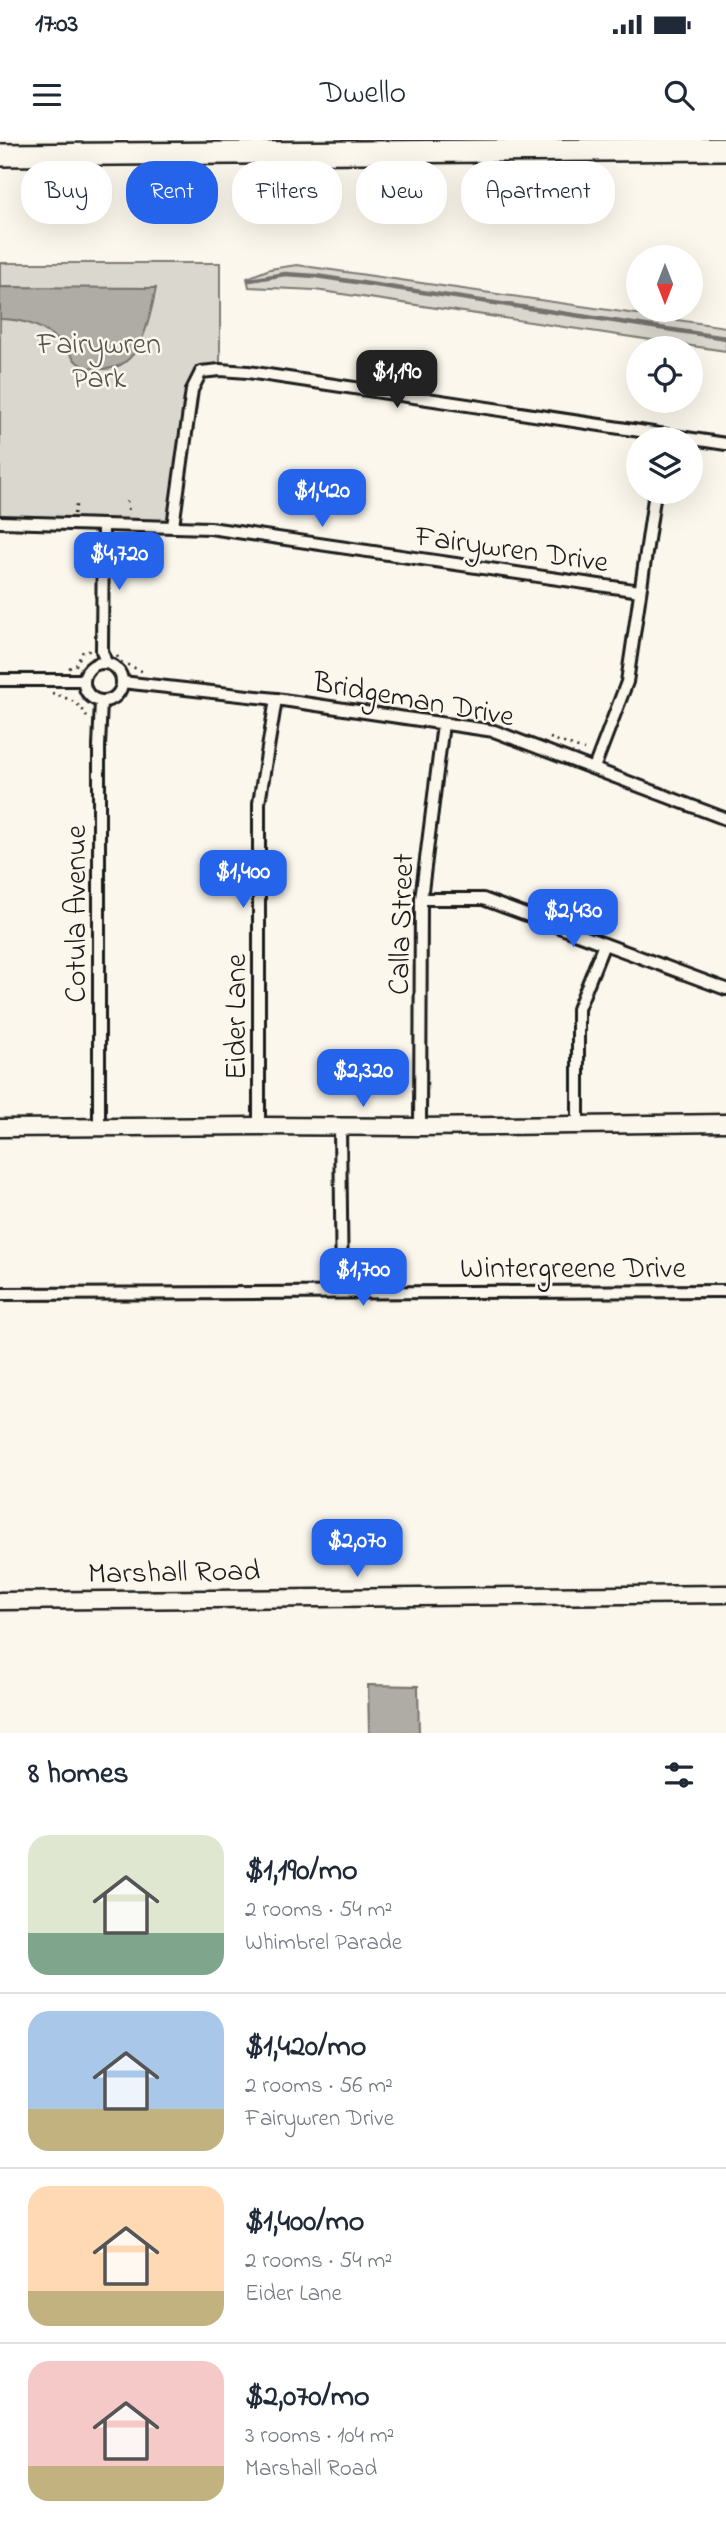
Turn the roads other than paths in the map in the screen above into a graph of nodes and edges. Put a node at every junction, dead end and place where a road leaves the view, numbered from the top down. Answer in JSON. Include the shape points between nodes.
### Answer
{"nodes":[{"id":1,"x":726,"y":149,"type":"edge"},
{"id":2,"x":0,"y":155,"type":"edge"},
{"id":3,"x":626,"y":431,"type":"edge"},
{"id":4,"x":703,"y":441,"type":"edge"},
{"id":5,"x":726,"y":444,"type":"edge"},
{"id":6,"x":653,"y":504,"type":"edge"},
{"id":7,"x":0,"y":522,"type":"edge"},
{"id":8,"x":103,"y":525,"type":"junction"},
{"id":9,"x":173,"y":526,"type":"junction"},
{"id":10,"x":640,"y":591,"type":"junction"},
{"id":11,"x":106,"y":663,"type":"junction"},
{"id":12,"x":0,"y":680,"type":"edge"},
{"id":13,"x":84,"y":680,"type":"junction"},
{"id":14,"x":122,"y":682,"type":"junction"},
{"id":15,"x":276,"y":699,"type":"junction"},
{"id":16,"x":101,"y":701,"type":"junction"},
{"id":17,"x":443,"y":724,"type":"junction"},
{"id":18,"x":594,"y":768,"type":"junction"},
{"id":19,"x":726,"y":819,"type":"edge"},
{"id":20,"x":421,"y":899,"type":"junction"},
{"id":21,"x":604,"y":944,"type":"junction"},
{"id":22,"x":726,"y":989,"type":"edge"},
{"id":23,"x":578,"y":1123,"type":"junction"},
{"id":24,"x":726,"y":1123,"type":"edge"},
{"id":25,"x":259,"y":1126,"type":"junction"},
{"id":26,"x":340,"y":1127,"type":"junction"},
{"id":27,"x":420,"y":1127,"type":"junction"},
{"id":28,"x":0,"y":1128,"type":"edge"},
{"id":29,"x":99,"y":1128,"type":"junction"},
{"id":30,"x":726,"y":1291,"type":"edge"},
{"id":31,"x":342,"y":1292,"type":"junction"},
{"id":32,"x":0,"y":1294,"type":"edge"},
{"id":33,"x":726,"y":1594,"type":"edge"},
{"id":34,"x":0,"y":1601,"type":"edge"}],
"edges":[{"from":1,"to":2,"type":"highway"},
{"from":3,"to":9,"type":"street","via":[[248,372],[201,372],[192,390]]},
{"from":4,"to":5,"type":"street"},
{"from":6,"to":10,"type":"street"},
{"from":7,"to":8,"type":"street","name":"Fairywren Drive"},
{"from":8,"to":9,"type":"street","name":"Fairywren Drive"},
{"from":8,"to":11,"type":"street"},
{"from":9,"to":10,"type":"street","name":"Fairywren Drive"},
{"from":10,"to":18,"type":"street","via":[[627,682]]},
{"from":11,"to":13,"type":"street","via":[[91,667]]},
{"from":11,"to":14,"type":"street","via":[[117,670]]},
{"from":12,"to":13,"type":"street"},
{"from":13,"to":16,"type":"street","via":[[90,696]]},
{"from":14,"to":15,"type":"street","name":"Bridgeman Drive"},
{"from":14,"to":16,"type":"street","via":[[118,694]]},
{"from":15,"to":17,"type":"street","name":"Bridgeman Drive"},
{"from":15,"to":25,"type":"street","name":"Eider Lane","via":[[259,803]]},
{"from":16,"to":29,"type":"street","name":"Cotula Avenue"},
{"from":17,"to":18,"type":"street","name":"Bridgeman Drive","via":[[494,731]]},
{"from":17,"to":20,"type":"street","name":"Calla Street"},
{"from":18,"to":19,"type":"street","name":"Bridgeman Drive"},
{"from":20,"to":21,"type":"street","via":[[483,899]]},
{"from":20,"to":27,"type":"street","name":"Calla Street"},
{"from":21,"to":22,"type":"street"},
{"from":21,"to":23,"type":"street","via":[[578,1009]]},
{"from":23,"to":24,"type":"street"},
{"from":23,"to":27,"type":"street"},
{"from":25,"to":26,"type":"street"},
{"from":25,"to":29,"type":"street"},
{"from":26,"to":27,"type":"street"},
{"from":26,"to":31,"type":"street"},
{"from":28,"to":29,"type":"street"},
{"from":30,"to":31,"type":"street","name":"Wintergreene Drive"},
{"from":31,"to":32,"type":"street","name":"Wintergreene Drive"},
{"from":33,"to":34,"type":"street","name":"Marshall Road"}]}
